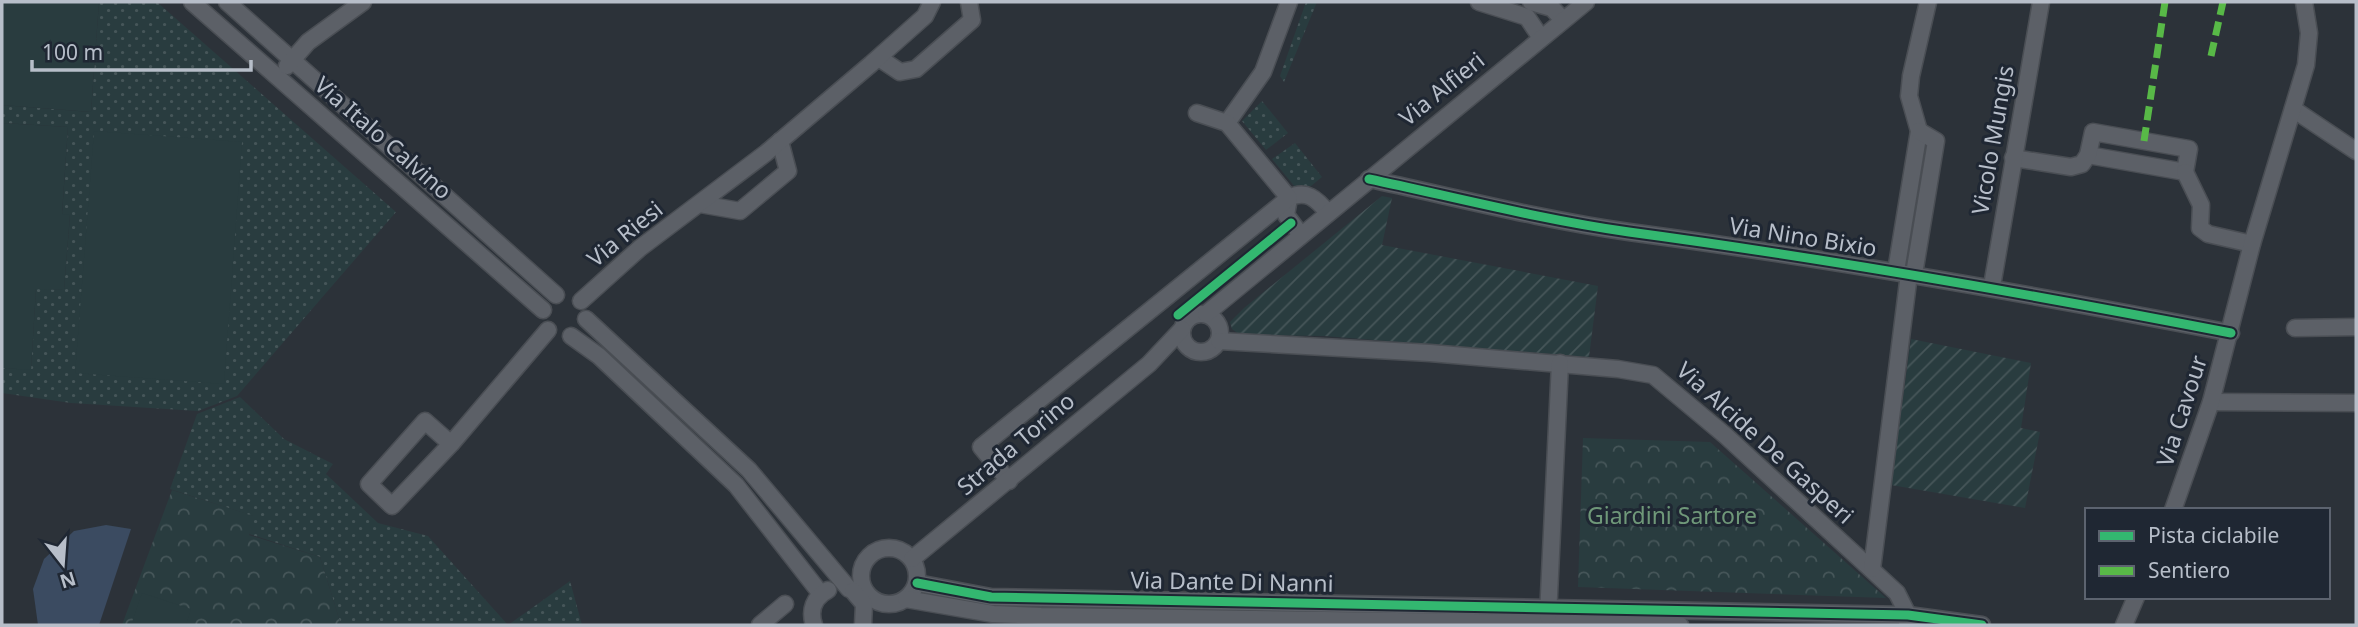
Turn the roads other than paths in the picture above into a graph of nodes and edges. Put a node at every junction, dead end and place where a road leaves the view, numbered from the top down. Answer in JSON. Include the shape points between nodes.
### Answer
{"nodes":[{"id":1,"x":192,"y":2,"type":"edge"},
{"id":2,"x":227,"y":2,"type":"edge"},
{"id":3,"x":363,"y":2,"type":"edge"},
{"id":4,"x":932,"y":2,"type":"edge"},
{"id":5,"x":969,"y":2,"type":"edge"},
{"id":6,"x":1289,"y":2,"type":"edge"},
{"id":7,"x":1479,"y":2,"type":"edge"},
{"id":8,"x":1586,"y":2,"type":"edge"},
{"id":9,"x":1928,"y":2,"type":"edge"},
{"id":10,"x":2041,"y":2,"type":"edge"},
{"id":11,"x":2304,"y":2,"type":"edge"},
{"id":12,"x":1532,"y":8,"type":"edge"},
{"id":13,"x":1563,"y":20,"type":"junction"},
{"id":14,"x":1541,"y":38,"type":"junction"},
{"id":15,"x":878,"y":58,"type":"junction"},
{"id":16,"x":292,"y":60,"type":"junction"},
{"id":17,"x":278,"y":76,"type":"junction"},
{"id":18,"x":2293,"y":109,"type":"junction"},
{"id":19,"x":1197,"y":113,"type":"dead end"},
{"id":20,"x":1227,"y":123,"type":"junction"},
{"id":21,"x":780,"y":141,"type":"junction"},
{"id":22,"x":2356,"y":151,"type":"edge"},
{"id":23,"x":2088,"y":155,"type":"junction"},
{"id":24,"x":2012,"y":158,"type":"junction"},
{"id":25,"x":2185,"y":172,"type":"junction"},
{"id":26,"x":1369,"y":179,"type":"junction"},
{"id":27,"x":1289,"y":198,"type":"junction"},
{"id":28,"x":700,"y":204,"type":"junction"},
{"id":29,"x":1328,"y":213,"type":"junction"},
{"id":30,"x":1301,"y":235,"type":"junction"},
{"id":31,"x":2252,"y":244,"type":"junction"},
{"id":32,"x":1906,"y":273,"type":"junction"},
{"id":33,"x":1993,"y":287,"type":"junction"},
{"id":34,"x":556,"y":295,"type":"junction"},
{"id":35,"x":581,"y":301,"type":"junction"},
{"id":36,"x":543,"y":310,"type":"junction"},
{"id":37,"x":1206,"y":314,"type":"junction"},
{"id":38,"x":586,"y":319,"type":"junction"},
{"id":39,"x":2356,"y":327,"type":"edge"},
{"id":40,"x":2295,"y":328,"type":"dead end"},
{"id":41,"x":1182,"y":329,"type":"junction"},
{"id":42,"x":548,"y":330,"type":"junction"},
{"id":43,"x":2231,"y":332,"type":"junction"},
{"id":44,"x":571,"y":336,"type":"junction"},
{"id":45,"x":1219,"y":341,"type":"junction"},
{"id":46,"x":1191,"y":349,"type":"junction"},
{"id":47,"x":1560,"y":363,"type":"junction"},
{"id":48,"x":1149,"y":364,"type":"junction"},
{"id":49,"x":2211,"y":402,"type":"junction"},
{"id":50,"x":2356,"y":403,"type":"edge"},
{"id":51,"x":451,"y":444,"type":"junction"},
{"id":52,"x":1009,"y":481,"type":"junction"},
{"id":53,"x":2174,"y":508,"type":"edge"},
{"id":54,"x":912,"y":559,"type":"junction"},
{"id":55,"x":1872,"y":569,"type":"junction"},
{"id":56,"x":917,"y":583,"type":"junction"},
{"id":57,"x":855,"y":585,"type":"junction"},
{"id":58,"x":821,"y":594,"type":"junction"},
{"id":59,"x":1041,"y":597,"type":"junction"},
{"id":60,"x":906,"y":599,"type":"junction"},
{"id":61,"x":2135,"y":599,"type":"edge"},
{"id":62,"x":785,"y":604,"type":"dead end"},
{"id":63,"x":868,"y":612,"type":"edge"},
{"id":64,"x":1548,"y":614,"type":"junction"},
{"id":65,"x":1492,"y":618,"type":"edge"},
{"id":66,"x":1908,"y":620,"type":"edge"},
{"id":67,"x":1041,"y":621,"type":"edge"},
{"id":68,"x":760,"y":625,"type":"edge"},
{"id":69,"x":814,"y":625,"type":"edge"},
{"id":70,"x":1679,"y":625,"type":"edge"},
{"id":71,"x":1982,"y":625,"type":"edge"},
{"id":72,"x":2124,"y":625,"type":"edge"}],
"edges":[{"from":1,"to":17,"type":"street","name":"Via Italo Calvino"},
{"from":2,"to":16,"type":"street","name":"Via Italo Calvino"},
{"from":3,"to":16,"type":"street","via":[[308,42]]},
{"from":4,"to":15,"type":"street","name":"Via Riesi","via":[[925,16]]},
{"from":5,"to":15,"type":"street","via":[[972,20],[916,69],[900,72]]},
{"from":6,"to":20,"type":"street","via":[[1263,72]]},
{"from":7,"to":12,"type":"street"},
{"from":8,"to":13,"type":"street","name":"Via Alfieri"},
{"from":9,"to":32,"type":"street","via":[[1909,96],[1919,131]]},
{"from":10,"to":24,"type":"street","name":"Vicolo Mungis"},
{"from":11,"to":18,"type":"street","name":"Via Cavour","via":[[2307,55]]},
{"from":12,"to":13,"type":"street","via":[[1552,8]]},
{"from":12,"to":14,"type":"street"},
{"from":13,"to":14,"type":"street","name":"Via Alfieri"},
{"from":14,"to":26,"type":"street","name":"Via Alfieri"},
{"from":15,"to":21,"type":"street","name":"Via Riesi"},
{"from":16,"to":17,"type":"street"},
{"from":16,"to":34,"type":"street","name":"Via Italo Calvino"},
{"from":17,"to":36,"type":"street","name":"Via Italo Calvino"},
{"from":18,"to":22,"type":"street"},
{"from":18,"to":31,"type":"street","name":"Via Cavour"},
{"from":19,"to":20,"type":"street"},
{"from":20,"to":27,"type":"street"},
{"from":21,"to":28,"type":"street","name":"Via Riesi"},
{"from":21,"to":28,"type":"street","name":"Via Riesi","via":[[788,171],[740,211]]},
{"from":23,"to":24,"type":"street","via":[[2082,164],[2071,167]]},
{"from":23,"to":25,"type":"street"},
{"from":23,"to":25,"type":"street","via":[[2093,132],[2189,149]]},
{"from":24,"to":33,"type":"street","name":"Vicolo Mungis"},
{"from":25,"to":31,"type":"street","via":[[2201,205],[2200,228]]},
{"from":26,"to":29,"type":"street","name":"Via Alfieri"},
{"from":26,"to":32,"type":"street","name":"Via Nino Bixio","via":[[1628,232]]},
{"from":27,"to":29,"type":"street","via":[[1310,196]]},
{"from":27,"to":30,"type":"street","via":[[1286,215]]},
{"from":27,"to":52,"type":"street","via":[[981,447]]},
{"from":28,"to":35,"type":"street","name":"Via Riesi","via":[[640,248]]},
{"from":29,"to":30,"type":"street","name":"Via Alfieri"},
{"from":30,"to":37,"type":"street","name":"Via Alfieri"},
{"from":31,"to":43,"type":"street","name":"Via Cavour"},
{"from":32,"to":33,"type":"street","name":"Via Nino Bixio"},
{"from":32,"to":55,"type":"street"},
{"from":33,"to":43,"type":"street","name":"Via Nino Bixio"},
{"from":34,"to":35,"type":"street","name":"Via Italo Calvino","via":[[565,293]]},
{"from":34,"to":36,"type":"street"},
{"from":35,"to":38,"type":"street"},
{"from":36,"to":42,"type":"street"},
{"from":37,"to":41,"type":"street","via":[[1190,316]]},
{"from":37,"to":45,"type":"street","via":[[1220,326]]},
{"from":38,"to":44,"type":"street","via":[[581,330]]},
{"from":38,"to":57,"type":"street","via":[[748,470]]},
{"from":39,"to":40,"type":"street"},
{"from":41,"to":46,"type":"street","via":[[1184,342]]},
{"from":41,"to":48,"type":"street","name":"Strada Torino"},
{"from":42,"to":44,"type":"street"},
{"from":42,"to":51,"type":"street"},
{"from":43,"to":49,"type":"street","name":"Via Cavour"},
{"from":44,"to":58,"type":"street","via":[[736,485]]},
{"from":45,"to":46,"type":"street","via":[[1206,351]]},
{"from":45,"to":47,"type":"street","name":"Via Alcide De Gasperi"},
{"from":46,"to":48,"type":"street","name":"Strada Torino"},
{"from":47,"to":55,"type":"street","name":"Via Alcide De Gasperi","via":[[1653,375]]},
{"from":47,"to":64,"type":"street"},
{"from":48,"to":52,"type":"street","name":"Strada Torino"},
{"from":49,"to":50,"type":"street"},
{"from":49,"to":53,"type":"street","name":"Via Cavour"},
{"from":51,"to":51,"type":"street","via":[[425,421],[369,484],[392,506]]},
{"from":52,"to":54,"type":"street","name":"Strada Torino"},
{"from":54,"to":56,"type":"street"},
{"from":54,"to":57,"type":"street","via":[[901,550],[881,549],[864,563]]},
{"from":55,"to":66,"type":"street","name":"Via Alcide De Gasperi","via":[[1897,593]]},
{"from":56,"to":59,"type":"street","name":"Via Dante Di Nanni","via":[[991,597]]},
{"from":56,"to":60,"type":"street"},
{"from":57,"to":58,"type":"street"},
{"from":57,"to":63,"type":"street"},
{"from":58,"to":69,"type":"street","via":[[811,610]]},
{"from":59,"to":65,"type":"street","name":"Via Dante Di Nanni"},
{"from":59,"to":67,"type":"street"},
{"from":60,"to":63,"type":"street"},
{"from":60,"to":67,"type":"street","name":"Via Dante Di Nanni"},
{"from":61,"to":72,"type":"street"},
{"from":62,"to":68,"type":"street"},
{"from":64,"to":65,"type":"street","name":"Via Dante Di Nanni"},
{"from":64,"to":66,"type":"street","name":"Via Dante Di Nanni"},
{"from":64,"to":70,"type":"street","name":"Via Dante Di Nanni"},
{"from":65,"to":67,"type":"street","name":"Via Dante Di Nanni"},
{"from":66,"to":71,"type":"street","name":"Via Dante Di Nanni"}]}
